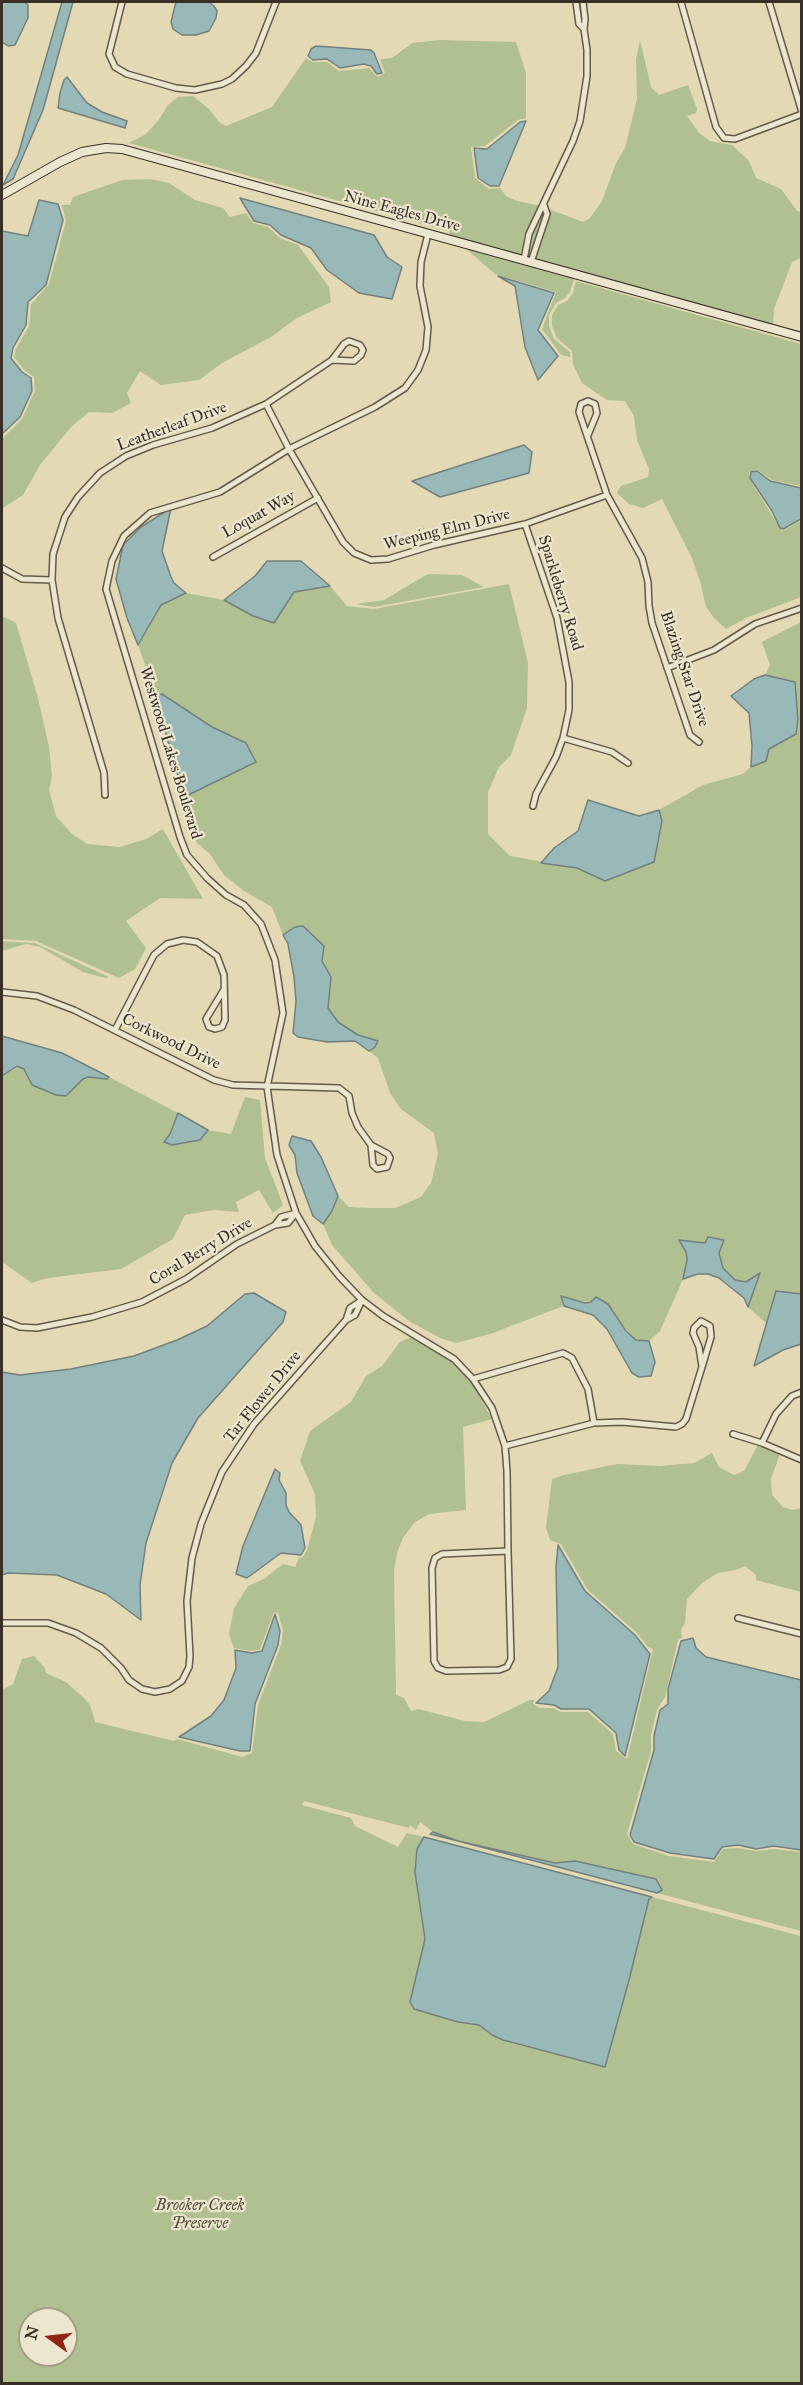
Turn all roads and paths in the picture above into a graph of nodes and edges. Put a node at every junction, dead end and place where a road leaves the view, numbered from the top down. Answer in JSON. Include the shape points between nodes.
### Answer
{"nodes":[{"id":1,"x":122,"y":2,"type":"edge"},
{"id":2,"x":276,"y":2,"type":"edge"},
{"id":3,"x":576,"y":2,"type":"edge"},
{"id":4,"x":583,"y":2,"type":"edge"},
{"id":5,"x":681,"y":2,"type":"edge"},
{"id":6,"x":769,"y":2,"type":"edge"},
{"id":7,"x":584,"y":29,"type":"junction"},
{"id":8,"x":801,"y":113,"type":"edge"},
{"id":9,"x":2,"y":195,"type":"edge"},
{"id":10,"x":544,"y":205,"type":"junction"},
{"id":11,"x":428,"y":234,"type":"junction"},
{"id":12,"x":527,"y":261,"type":"junction"},
{"id":13,"x":801,"y":337,"type":"edge"},
{"id":14,"x":332,"y":360,"type":"junction"},
{"id":15,"x":266,"y":405,"type":"junction"},
{"id":16,"x":588,"y":435,"type":"junction"},
{"id":17,"x":289,"y":449,"type":"junction"},
{"id":18,"x":607,"y":495,"type":"junction"},
{"id":19,"x":318,"y":498,"type":"junction"},
{"id":20,"x":525,"y":524,"type":"junction"},
{"id":21,"x":213,"y":557,"type":"dead end"},
{"id":22,"x":2,"y":568,"type":"edge"},
{"id":23,"x":52,"y":580,"type":"junction"},
{"id":24,"x":801,"y":608,"type":"edge"},
{"id":25,"x":667,"y":668,"type":"junction"},
{"id":26,"x":563,"y":738,"type":"junction"},
{"id":27,"x":699,"y":742,"type":"dead end"},
{"id":28,"x":628,"y":763,"type":"dead end"},
{"id":29,"x":105,"y":795,"type":"dead end"},
{"id":30,"x":533,"y":806,"type":"dead end"},
{"id":31,"x":223,"y":991,"type":"junction"},
{"id":32,"x":2,"y":992,"type":"edge"},
{"id":33,"x":116,"y":1030,"type":"junction"},
{"id":34,"x":267,"y":1086,"type":"junction"},
{"id":35,"x":371,"y":1145,"type":"junction"},
{"id":36,"x":296,"y":1213,"type":"junction"},
{"id":37,"x":362,"y":1300,"type":"junction"},
{"id":38,"x":2,"y":1320,"type":"edge"},
{"id":39,"x":702,"y":1367,"type":"junction"},
{"id":40,"x":473,"y":1379,"type":"junction"},
{"id":41,"x":801,"y":1392,"type":"edge"},
{"id":42,"x":594,"y":1423,"type":"junction"},
{"id":43,"x":733,"y":1434,"type":"dead end"},
{"id":44,"x":762,"y":1443,"type":"junction"},
{"id":45,"x":505,"y":1446,"type":"junction"},
{"id":46,"x":801,"y":1460,"type":"edge"},
{"id":47,"x":508,"y":1551,"type":"junction"},
{"id":48,"x":738,"y":1618,"type":"dead end"},
{"id":49,"x":2,"y":1623,"type":"edge"},
{"id":50,"x":801,"y":1634,"type":"edge"}],
"edges":[{"from":1,"to":2,"type":"street","via":[[109,54],[115,67],[127,74],[195,90],[222,84],[246,66],[256,53]]},
{"from":3,"to":7,"type":"street","via":[[579,24]]},
{"from":4,"to":7,"type":"street"},
{"from":5,"to":8,"type":"street","via":[[716,127],[724,138],[735,139]]},
{"from":6,"to":8,"type":"street"},
{"from":7,"to":10,"type":"street","via":[[587,76],[580,121]]},
{"from":9,"to":11,"type":"street","name":"Nine Eagles Drive","via":[[69,158],[94,149],[116,148]]},
{"from":10,"to":12,"type":"street","via":[[529,234]]},
{"from":10,"to":12,"type":"street","via":[[547,214]]},
{"from":11,"to":12,"type":"street","name":"Nine Eagles Drive"},
{"from":11,"to":17,"type":"street","name":"Westwood Lakes Boulevard","via":[[420,286],[428,327],[426,350],[418,370],[405,388]]},
{"from":12,"to":13,"type":"street","name":"Nine Eagles Drive"},
{"from":14,"to":14,"type":"street","name":"Leatherleaf Drive","via":[[349,341],[363,350],[354,361]]},
{"from":14,"to":15,"type":"street","name":"Leatherleaf Drive"},
{"from":15,"to":17,"type":"street","name":"Weeping Elm Drive"},
{"from":15,"to":23,"type":"street","name":"Leatherleaf Drive","via":[[212,428],[126,456],[99,473],[65,517],[53,554]]},
{"from":16,"to":16,"type":"street","name":"Blazing Star Drive","via":[[597,413],[595,404],[588,401],[581,404],[579,412]]},
{"from":16,"to":18,"type":"street","name":"Blazing Star Drive"},
{"from":17,"to":19,"type":"street","name":"Weeping Elm Drive"},
{"from":17,"to":34,"type":"street","name":"Westwood Lakes Boulevard","via":[[220,492],[150,513],[124,536],[112,561],[106,589],[187,855],[207,878],[244,905],[261,924],[275,960],[283,1013]]},
{"from":18,"to":20,"type":"street","name":"Weeping Elm Drive"},
{"from":18,"to":25,"type":"street","name":"Blazing Star Drive","via":[[637,546],[645,569],[652,623]]},
{"from":19,"to":20,"type":"street","name":"Weeping Elm Drive","via":[[348,548],[370,560],[388,559]]},
{"from":19,"to":21,"type":"street","name":"Loquat Way"},
{"from":20,"to":26,"type":"street","name":"Sparkleberry Road","via":[[557,618],[568,667],[570,695]]},
{"from":22,"to":23,"type":"street","via":[[22,579]]},
{"from":23,"to":29,"type":"street","name":"Leatherleaf Drive","via":[[58,618],[104,773]]},
{"from":24,"to":25,"type":"street","via":[[755,624],[714,650]]},
{"from":25,"to":27,"type":"street","name":"Blazing Star Drive","via":[[690,735]]},
{"from":26,"to":28,"type":"street","via":[[612,752]]},
{"from":26,"to":30,"type":"street","name":"Sparkleberry Road"},
{"from":31,"to":31,"type":"street","via":[[225,1020],[222,1027],[215,1029],[209,1027],[206,1019]]},
{"from":31,"to":33,"type":"street","via":[[224,975],[217,956],[206,946],[183,940],[167,944],[154,955]]},
{"from":32,"to":33,"type":"street","name":"Corkwood Drive","via":[[46,1000]]},
{"from":33,"to":34,"type":"street","name":"Corkwood Drive","via":[[214,1080]]},
{"from":34,"to":35,"type":"street","name":"Corkwood Drive","via":[[345,1091],[350,1096],[357,1127]]},
{"from":34,"to":36,"type":"street","name":"Westwood Lakes Boulevard","via":[[276,1155]]},
{"from":35,"to":35,"type":"street","name":"Corkwood Drive","via":[[388,1154],[387,1167],[373,1166]]},
{"from":36,"to":37,"type":"street","name":"Westwood Lakes Boulevard","via":[[315,1246]]},
{"from":36,"to":38,"type":"street","name":"Coral Berry Drive","via":[[288,1222],[237,1244],[142,1302],[37,1328]]},
{"from":37,"to":40,"type":"street","name":"Westwood Lakes Boulevard","via":[[454,1359]]},
{"from":37,"to":49,"type":"street","name":"Tar Flower Drive","via":[[359,1311],[346,1320],[254,1424],[212,1495],[188,1580],[190,1656],[182,1680],[170,1689],[142,1689],[101,1648],[76,1633],[48,1623]]},
{"from":39,"to":39,"type":"street","via":[[693,1333],[700,1321],[712,1330]]},
{"from":39,"to":42,"type":"street","via":[[682,1424]]},
{"from":40,"to":42,"type":"street","via":[[563,1353],[572,1358],[588,1389]]},
{"from":40,"to":45,"type":"street","name":"Westwood Lakes Boulevard","via":[[492,1408]]},
{"from":41,"to":44,"type":"street","via":[[776,1414]]},
{"from":42,"to":45,"type":"street"},
{"from":43,"to":44,"type":"street"},
{"from":44,"to":46,"type":"street"},
{"from":45,"to":47,"type":"street","name":"Westwood Lakes Boulevard"},
{"from":47,"to":47,"type":"street","name":"Westwood Lakes Boulevard","via":[[511,1659],[507,1667],[446,1671],[438,1668],[434,1660],[435,1558],[442,1554]]},
{"from":48,"to":50,"type":"street"}]}
